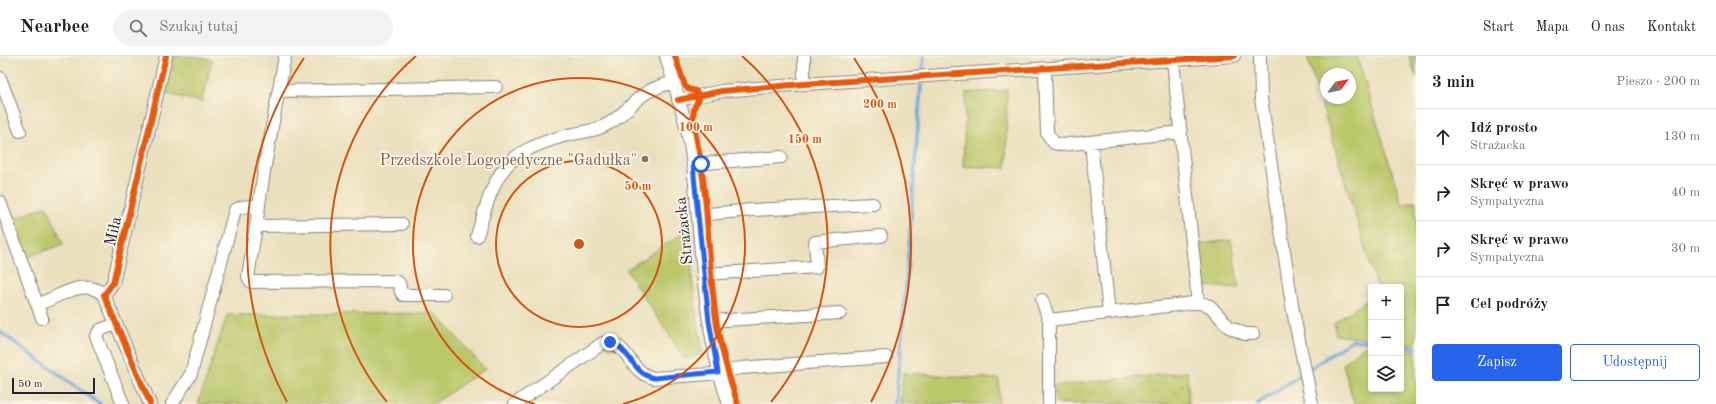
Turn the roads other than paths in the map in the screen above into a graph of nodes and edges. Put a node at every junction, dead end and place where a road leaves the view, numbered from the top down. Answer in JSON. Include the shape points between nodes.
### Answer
{"nodes":[{"id":1,"x":166,"y":56,"type":"edge"},
{"id":2,"x":285,"y":56,"type":"edge"},
{"id":3,"x":666,"y":56,"type":"edge"},
{"id":4,"x":804,"y":56,"type":"edge"},
{"id":5,"x":1234,"y":56,"type":"edge"},
{"id":6,"x":1260,"y":56,"type":"edge"},
{"id":7,"x":1173,"y":61,"type":"junction"},
{"id":8,"x":1045,"y":70,"type":"junction"},
{"id":9,"x":0,"y":78,"type":"edge"},
{"id":10,"x":674,"y":82,"type":"junction"},
{"id":11,"x":804,"y":84,"type":"junction"},
{"id":12,"x":496,"y":87,"type":"dead end"},
{"id":13,"x":279,"y":91,"type":"junction"},
{"id":14,"x":678,"y":100,"type":"junction"},
{"id":15,"x":20,"y":131,"type":"dead end"},
{"id":16,"x":1181,"y":132,"type":"junction"},
{"id":17,"x":1091,"y":142,"type":"junction"},
{"id":18,"x":781,"y":157,"type":"dead end"},
{"id":19,"x":693,"y":164,"type":"junction"},
{"id":20,"x":0,"y":202,"type":"edge"},
{"id":21,"x":873,"y":204,"type":"dead end"},
{"id":22,"x":259,"y":206,"type":"junction"},
{"id":23,"x":698,"y":215,"type":"junction"},
{"id":24,"x":402,"y":224,"type":"dead end"},
{"id":25,"x":256,"y":226,"type":"junction"},
{"id":26,"x":477,"y":236,"type":"dead end"},
{"id":27,"x":881,"y":236,"type":"dead end"},
{"id":28,"x":704,"y":274,"type":"junction"},
{"id":29,"x":104,"y":295,"type":"junction"},
{"id":30,"x":444,"y":295,"type":"dead end"},
{"id":31,"x":1042,"y":300,"type":"dead end"},
{"id":32,"x":44,"y":302,"type":"dead end"},
{"id":33,"x":1193,"y":303,"type":"junction"},
{"id":34,"x":840,"y":313,"type":"dead end"},
{"id":35,"x":1110,"y":313,"type":"junction"},
{"id":36,"x":42,"y":318,"type":"dead end"},
{"id":37,"x":1049,"y":320,"type":"junction"},
{"id":38,"x":709,"y":321,"type":"junction"},
{"id":39,"x":116,"y":324,"type":"junction"},
{"id":40,"x":1253,"y":334,"type":"dead end"},
{"id":41,"x":886,"y":356,"type":"dead end"},
{"id":42,"x":718,"y":372,"type":"junction"},
{"id":43,"x":123,"y":404,"type":"edge"},
{"id":44,"x":150,"y":404,"type":"edge"},
{"id":45,"x":172,"y":404,"type":"edge"},
{"id":46,"x":515,"y":404,"type":"edge"},
{"id":47,"x":729,"y":404,"type":"edge"},
{"id":48,"x":1049,"y":404,"type":"edge"},
{"id":49,"x":1312,"y":404,"type":"edge"}],
"edges":[{"from":1,"to":29,"type":"street","name":"Miła","via":[[113,283]]},
{"from":2,"to":13,"type":"street"},
{"from":3,"to":10,"type":"street","name":"Strażacka"},
{"from":4,"to":11,"type":"street"},
{"from":5,"to":7,"type":"street"},
{"from":6,"to":49,"type":"street","via":[[1261,98],[1292,304]]},
{"from":7,"to":8,"type":"street"},
{"from":7,"to":16,"type":"street"},
{"from":8,"to":11,"type":"street"},
{"from":8,"to":17,"type":"street","via":[[1047,132],[1050,139],[1062,145]]},
{"from":9,"to":15,"type":"street"},
{"from":10,"to":14,"type":"street","name":"Strażacka"},
{"from":10,"to":26,"type":"street","via":[[654,88],[608,124],[594,130],[556,138],[517,155],[506,164],[497,177]]},
{"from":11,"to":14,"type":"street","via":[[722,91]]},
{"from":12,"to":13,"type":"street"},
{"from":13,"to":22,"type":"street"},
{"from":14,"to":19,"type":"street","name":"Strażacka"},
{"from":16,"to":17,"type":"street"},
{"from":16,"to":33,"type":"street","via":[[1197,291],[1197,299]]},
{"from":17,"to":35,"type":"street"},
{"from":18,"to":19,"type":"street"},
{"from":19,"to":23,"type":"street","name":"Strażacka"},
{"from":20,"to":36,"type":"street"},
{"from":21,"to":23,"type":"street"},
{"from":22,"to":25,"type":"street"},
{"from":22,"to":45,"type":"street","via":[[239,207],[235,210],[191,374]]},
{"from":23,"to":28,"type":"street","name":"Strażacka"},
{"from":24,"to":25,"type":"street"},
{"from":25,"to":30,"type":"street","via":[[248,277],[251,282],[395,281],[399,283],[404,295]]},
{"from":27,"to":28,"type":"street","via":[[815,242],[817,267]]},
{"from":28,"to":38,"type":"street","name":"Strażacka"},
{"from":29,"to":32,"type":"street","via":[[92,287],[83,286]]},
{"from":29,"to":39,"type":"street"},
{"from":31,"to":37,"type":"street"},
{"from":33,"to":35,"type":"street"},
{"from":33,"to":40,"type":"street","via":[[1210,306],[1229,327],[1244,334]]},
{"from":34,"to":38,"type":"street"},
{"from":35,"to":37,"type":"street"},
{"from":37,"to":48,"type":"street"},
{"from":38,"to":42,"type":"street","name":"Strażacka"},
{"from":39,"to":43,"type":"street","via":[[100,330],[96,336]]},
{"from":39,"to":44,"type":"street"},
{"from":41,"to":42,"type":"street"},
{"from":42,"to":46,"type":"street","via":[[654,378],[646,376],[636,368],[622,348],[610,342],[603,343]]},
{"from":42,"to":47,"type":"street","name":"Strażacka"}]}
